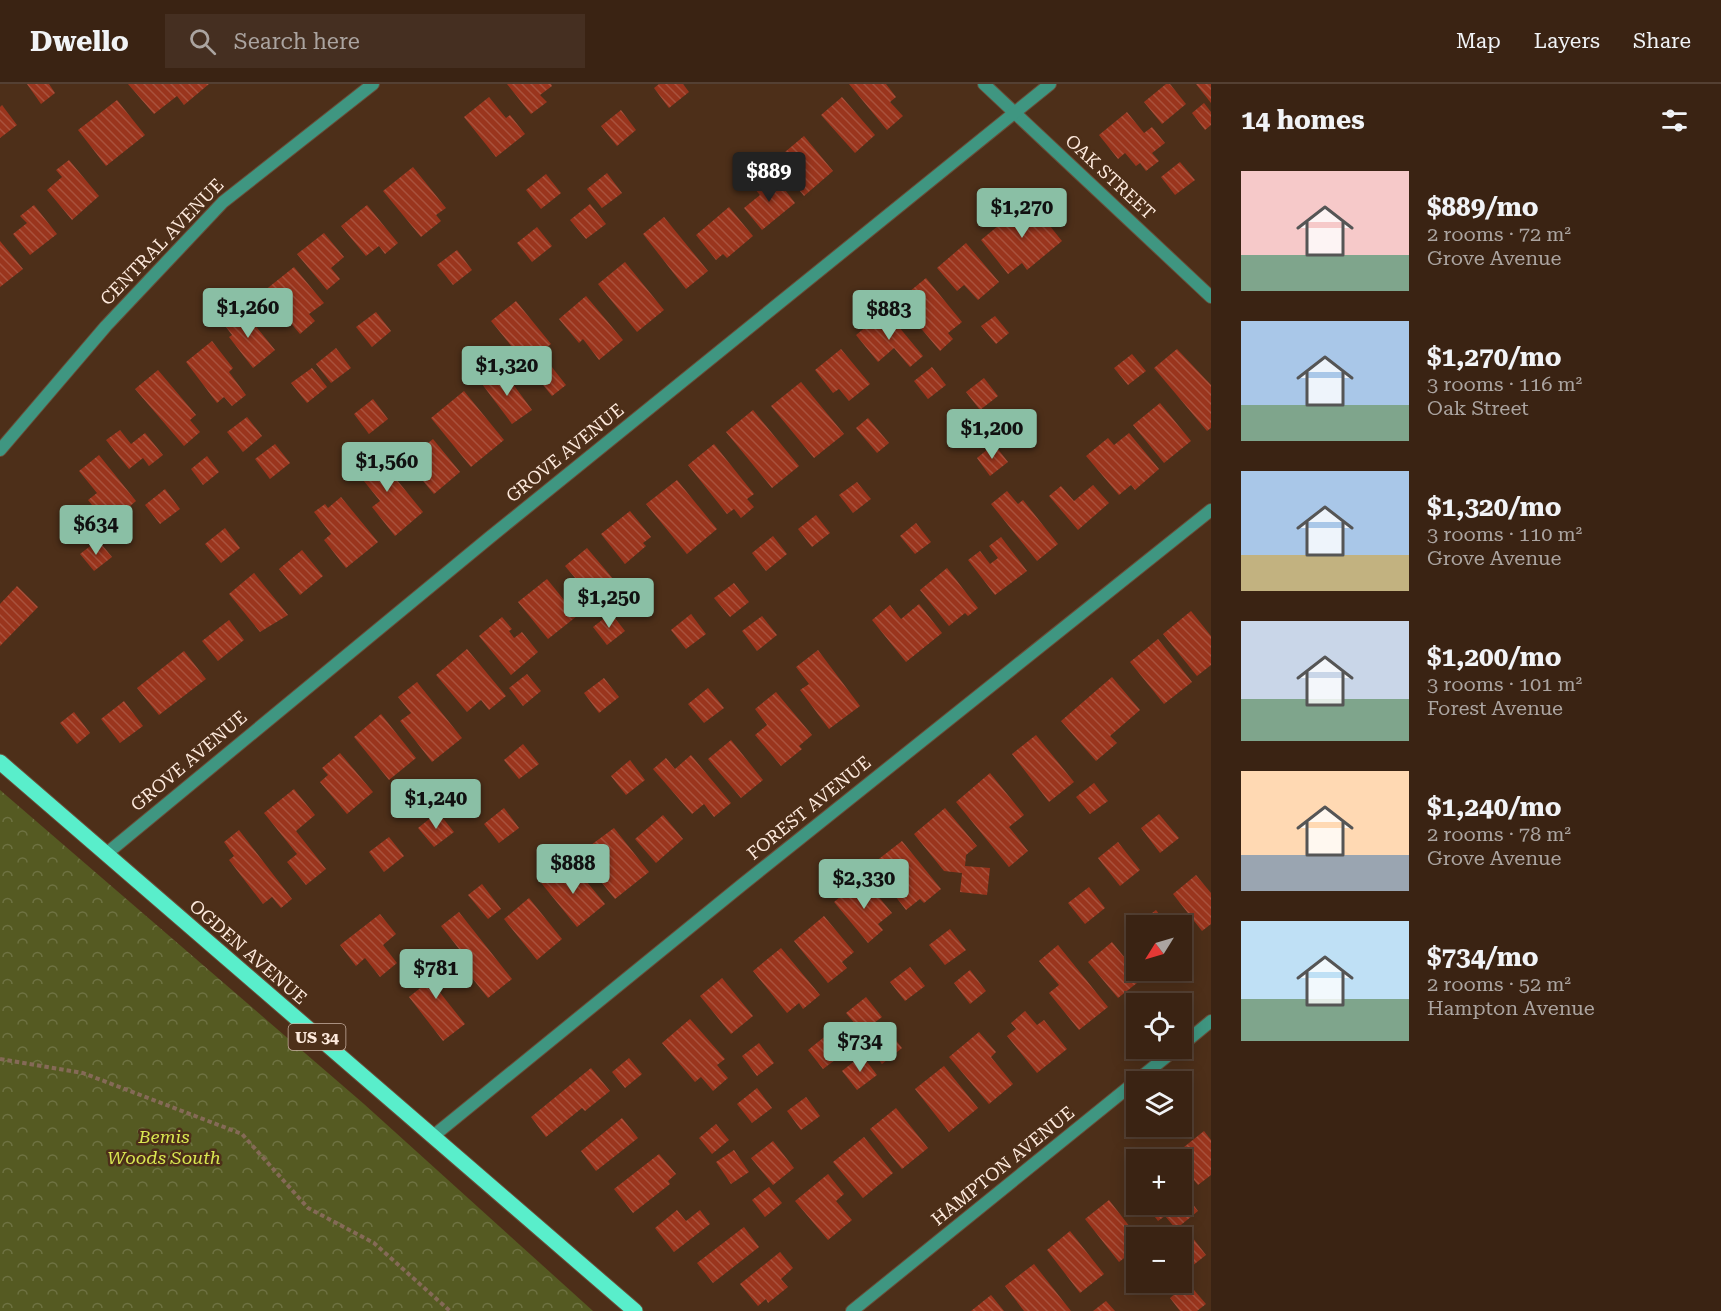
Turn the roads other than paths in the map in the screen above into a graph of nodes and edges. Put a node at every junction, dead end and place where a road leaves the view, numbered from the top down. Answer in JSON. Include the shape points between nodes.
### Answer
{"nodes":[{"id":1,"x":373,"y":84,"type":"edge"},
{"id":2,"x":984,"y":84,"type":"edge"},
{"id":3,"x":1050,"y":84,"type":"edge"},
{"id":4,"x":1015,"y":112,"type":"junction"},
{"id":5,"x":1211,"y":297,"type":"edge"},
{"id":6,"x":0,"y":450,"type":"edge"},
{"id":7,"x":1211,"y":510,"type":"edge"},
{"id":8,"x":0,"y":762,"type":"edge"},
{"id":9,"x":106,"y":854,"type":"junction"},
{"id":10,"x":1211,"y":1021,"type":"edge"},
{"id":11,"x":1192,"y":1037,"type":"edge"},
{"id":12,"x":1163,"y":1059,"type":"edge"},
{"id":13,"x":432,"y":1137,"type":"junction"},
{"id":14,"x":635,"y":1311,"type":"edge"},
{"id":15,"x":852,"y":1311,"type":"edge"}],
"edges":[{"from":1,"to":6,"type":"street","name":"CENTRAL AVENUE","via":[[223,202],[106,326]]},
{"from":2,"to":4,"type":"street","name":"OAK STREET"},
{"from":3,"to":4,"type":"street","name":"GROVE AVENUE"},
{"from":4,"to":5,"type":"street","name":"OAK STREET"},
{"from":4,"to":9,"type":"street","name":"GROVE AVENUE"},
{"from":7,"to":13,"type":"street","name":"FOREST AVENUE"},
{"from":8,"to":9,"type":"main road","name":"OGDEN AVENUE","number":"US 34"},
{"from":9,"to":13,"type":"main road","name":"OGDEN AVENUE","number":"US 34"},
{"from":10,"to":11,"type":"street"},
{"from":12,"to":15,"type":"street","name":"HAMPTON AVENUE"},
{"from":13,"to":14,"type":"main road","name":"OGDEN AVENUE","number":"US 34"}]}
